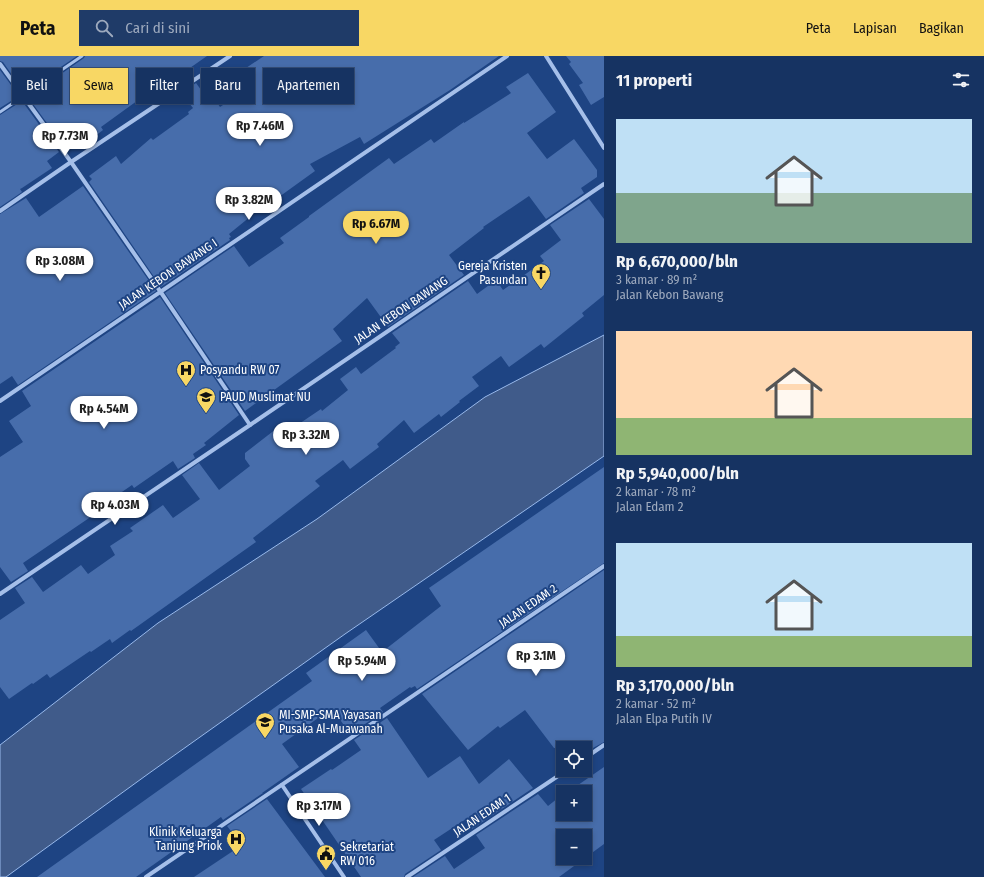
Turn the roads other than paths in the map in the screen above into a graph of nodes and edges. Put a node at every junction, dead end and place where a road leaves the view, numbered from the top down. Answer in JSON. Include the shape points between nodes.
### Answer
{"nodes":[{"id":1,"x":82,"y":56,"type":"edge"},
{"id":2,"x":230,"y":56,"type":"edge"},
{"id":3,"x":507,"y":56,"type":"edge"},
{"id":4,"x":546,"y":56,"type":"edge"},
{"id":5,"x":0,"y":64,"type":"edge"},
{"id":6,"x":62,"y":70,"type":"edge"},
{"id":7,"x":12,"y":81,"type":"edge"},
{"id":8,"x":12,"y":104,"type":"edge"},
{"id":9,"x":29,"y":104,"type":"edge"},
{"id":10,"x":0,"y":112,"type":"edge"},
{"id":11,"x":604,"y":148,"type":"edge"},
{"id":12,"x":71,"y":162,"type":"junction"},
{"id":13,"x":604,"y":184,"type":"edge"},
{"id":14,"x":0,"y":211,"type":"edge"},
{"id":15,"x":160,"y":291,"type":"junction"},
{"id":16,"x":0,"y":401,"type":"edge"},
{"id":17,"x":250,"y":425,"type":"junction"},
{"id":18,"x":604,"y":566,"type":"edge"},
{"id":19,"x":0,"y":594,"type":"edge"},
{"id":20,"x":604,"y":745,"type":"edge"},
{"id":21,"x":592,"y":753,"type":"edge"},
{"id":22,"x":557,"y":777,"type":"edge"},
{"id":23,"x":282,"y":786,"type":"junction"},
{"id":24,"x":146,"y":877,"type":"edge"},
{"id":25,"x":344,"y":877,"type":"edge"},
{"id":26,"x":408,"y":877,"type":"edge"}],
"edges":[{"from":1,"to":6,"type":"lane"},
{"from":2,"to":12,"type":"street"},
{"from":3,"to":15,"type":"street","name":"JALAN KEBON BAWANG I"},
{"from":4,"to":11,"type":"street"},
{"from":5,"to":7,"type":"street"},
{"from":8,"to":10,"type":"lane"},
{"from":9,"to":12,"type":"street"},
{"from":12,"to":14,"type":"street"},
{"from":12,"to":15,"type":"street"},
{"from":13,"to":17,"type":"street","name":"JALAN KEBON BAWANG"},
{"from":15,"to":16,"type":"street","name":"JALAN KEBON BAWANG I"},
{"from":15,"to":17,"type":"street"},
{"from":17,"to":19,"type":"street","name":"JALAN KEBON BAWANG"},
{"from":18,"to":23,"type":"street","name":"JALAN EDAM 2"},
{"from":20,"to":21,"type":"street"},
{"from":22,"to":26,"type":"street","name":"JALAN EDAM 1"},
{"from":23,"to":24,"type":"street","name":"JALAN EDAM 2"},
{"from":23,"to":25,"type":"street"}]}
